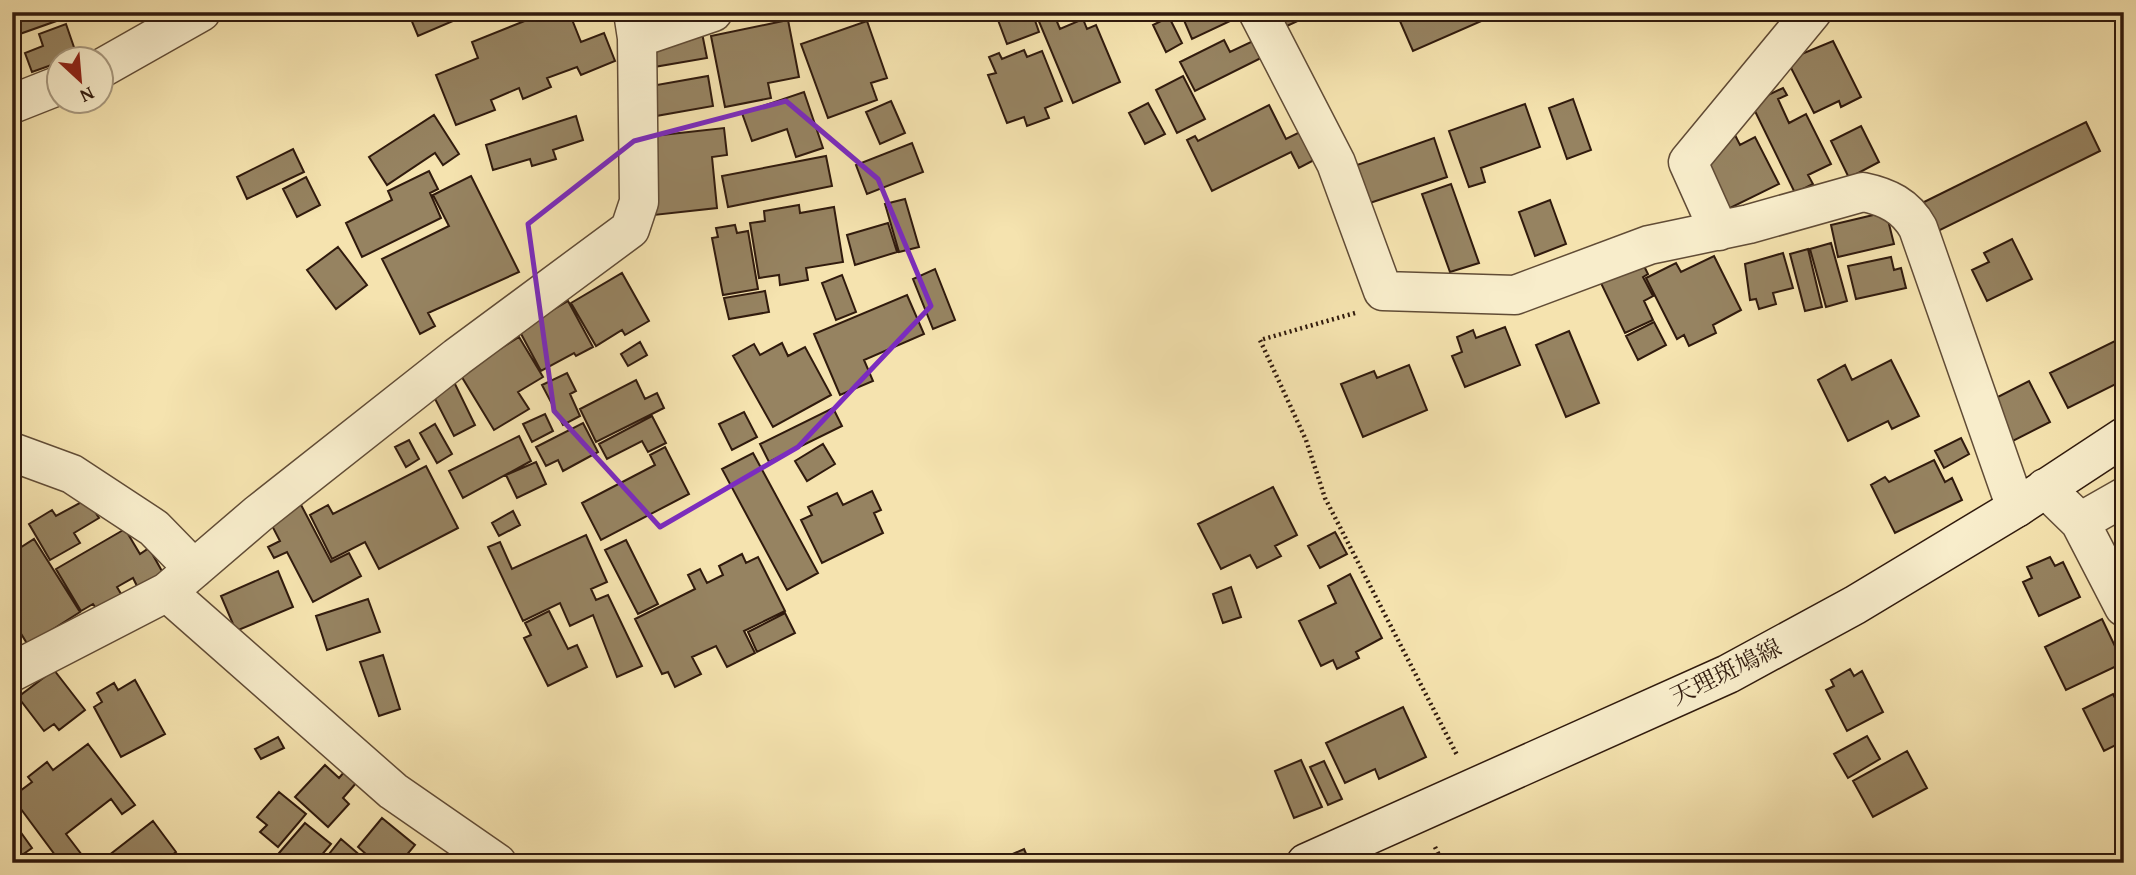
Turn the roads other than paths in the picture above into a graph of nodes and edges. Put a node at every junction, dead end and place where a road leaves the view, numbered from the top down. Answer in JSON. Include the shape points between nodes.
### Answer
{"nodes":[{"id":1,"x":201,"y":12,"type":"edge"},
{"id":2,"x":713,"y":12,"type":"edge"},
{"id":3,"x":1258,"y":12,"type":"edge"},
{"id":4,"x":1812,"y":12,"type":"edge"},
{"id":5,"x":635,"y":25,"type":"edge"},
{"id":6,"x":116,"y":60,"type":"edge"},
{"id":7,"x":46,"y":90,"type":"edge"},
{"id":8,"x":13,"y":101,"type":"edge"},
{"id":9,"x":1719,"y":231,"type":"junction"},
{"id":10,"x":2124,"y":437,"type":"edge"},
{"id":11,"x":12,"y":452,"type":"edge"},
{"id":12,"x":2124,"y":497,"type":"edge"},
{"id":13,"x":2030,"y":498,"type":"junction"},
{"id":14,"x":2080,"y":522,"type":"junction"},
{"id":15,"x":181,"y":581,"type":"junction"},
{"id":16,"x":2124,"y":607,"type":"edge"},
{"id":17,"x":12,"y":672,"type":"edge"},
{"id":18,"x":497,"y":863,"type":"edge"},
{"id":19,"x":1306,"y":863,"type":"edge"}],
"edges":[{"from":1,"to":6,"type":"street"},
{"from":2,"to":5,"type":"street"},
{"from":3,"to":9,"type":"street","via":[[1336,163],[1383,291],[1516,295],[1649,245]]},
{"from":4,"to":9,"type":"street","via":[[1688,162]]},
{"from":5,"to":15,"type":"street","via":[[639,202],[630,229],[457,357]]},
{"from":7,"to":8,"type":"street"},
{"from":9,"to":13,"type":"street","via":[[1863,192],[1908,211]]},
{"from":10,"to":13,"type":"street","name":"天理斑鳩線"},
{"from":11,"to":15,"type":"street","via":[[72,474],[154,528]]},
{"from":12,"to":14,"type":"street"},
{"from":13,"to":14,"type":"street"},
{"from":13,"to":19,"type":"street","name":"天理斑鳩線","via":[[1855,605],[1728,674]]},
{"from":14,"to":16,"type":"street"},
{"from":15,"to":17,"type":"street"},
{"from":15,"to":18,"type":"street","via":[[393,791]]}]}
